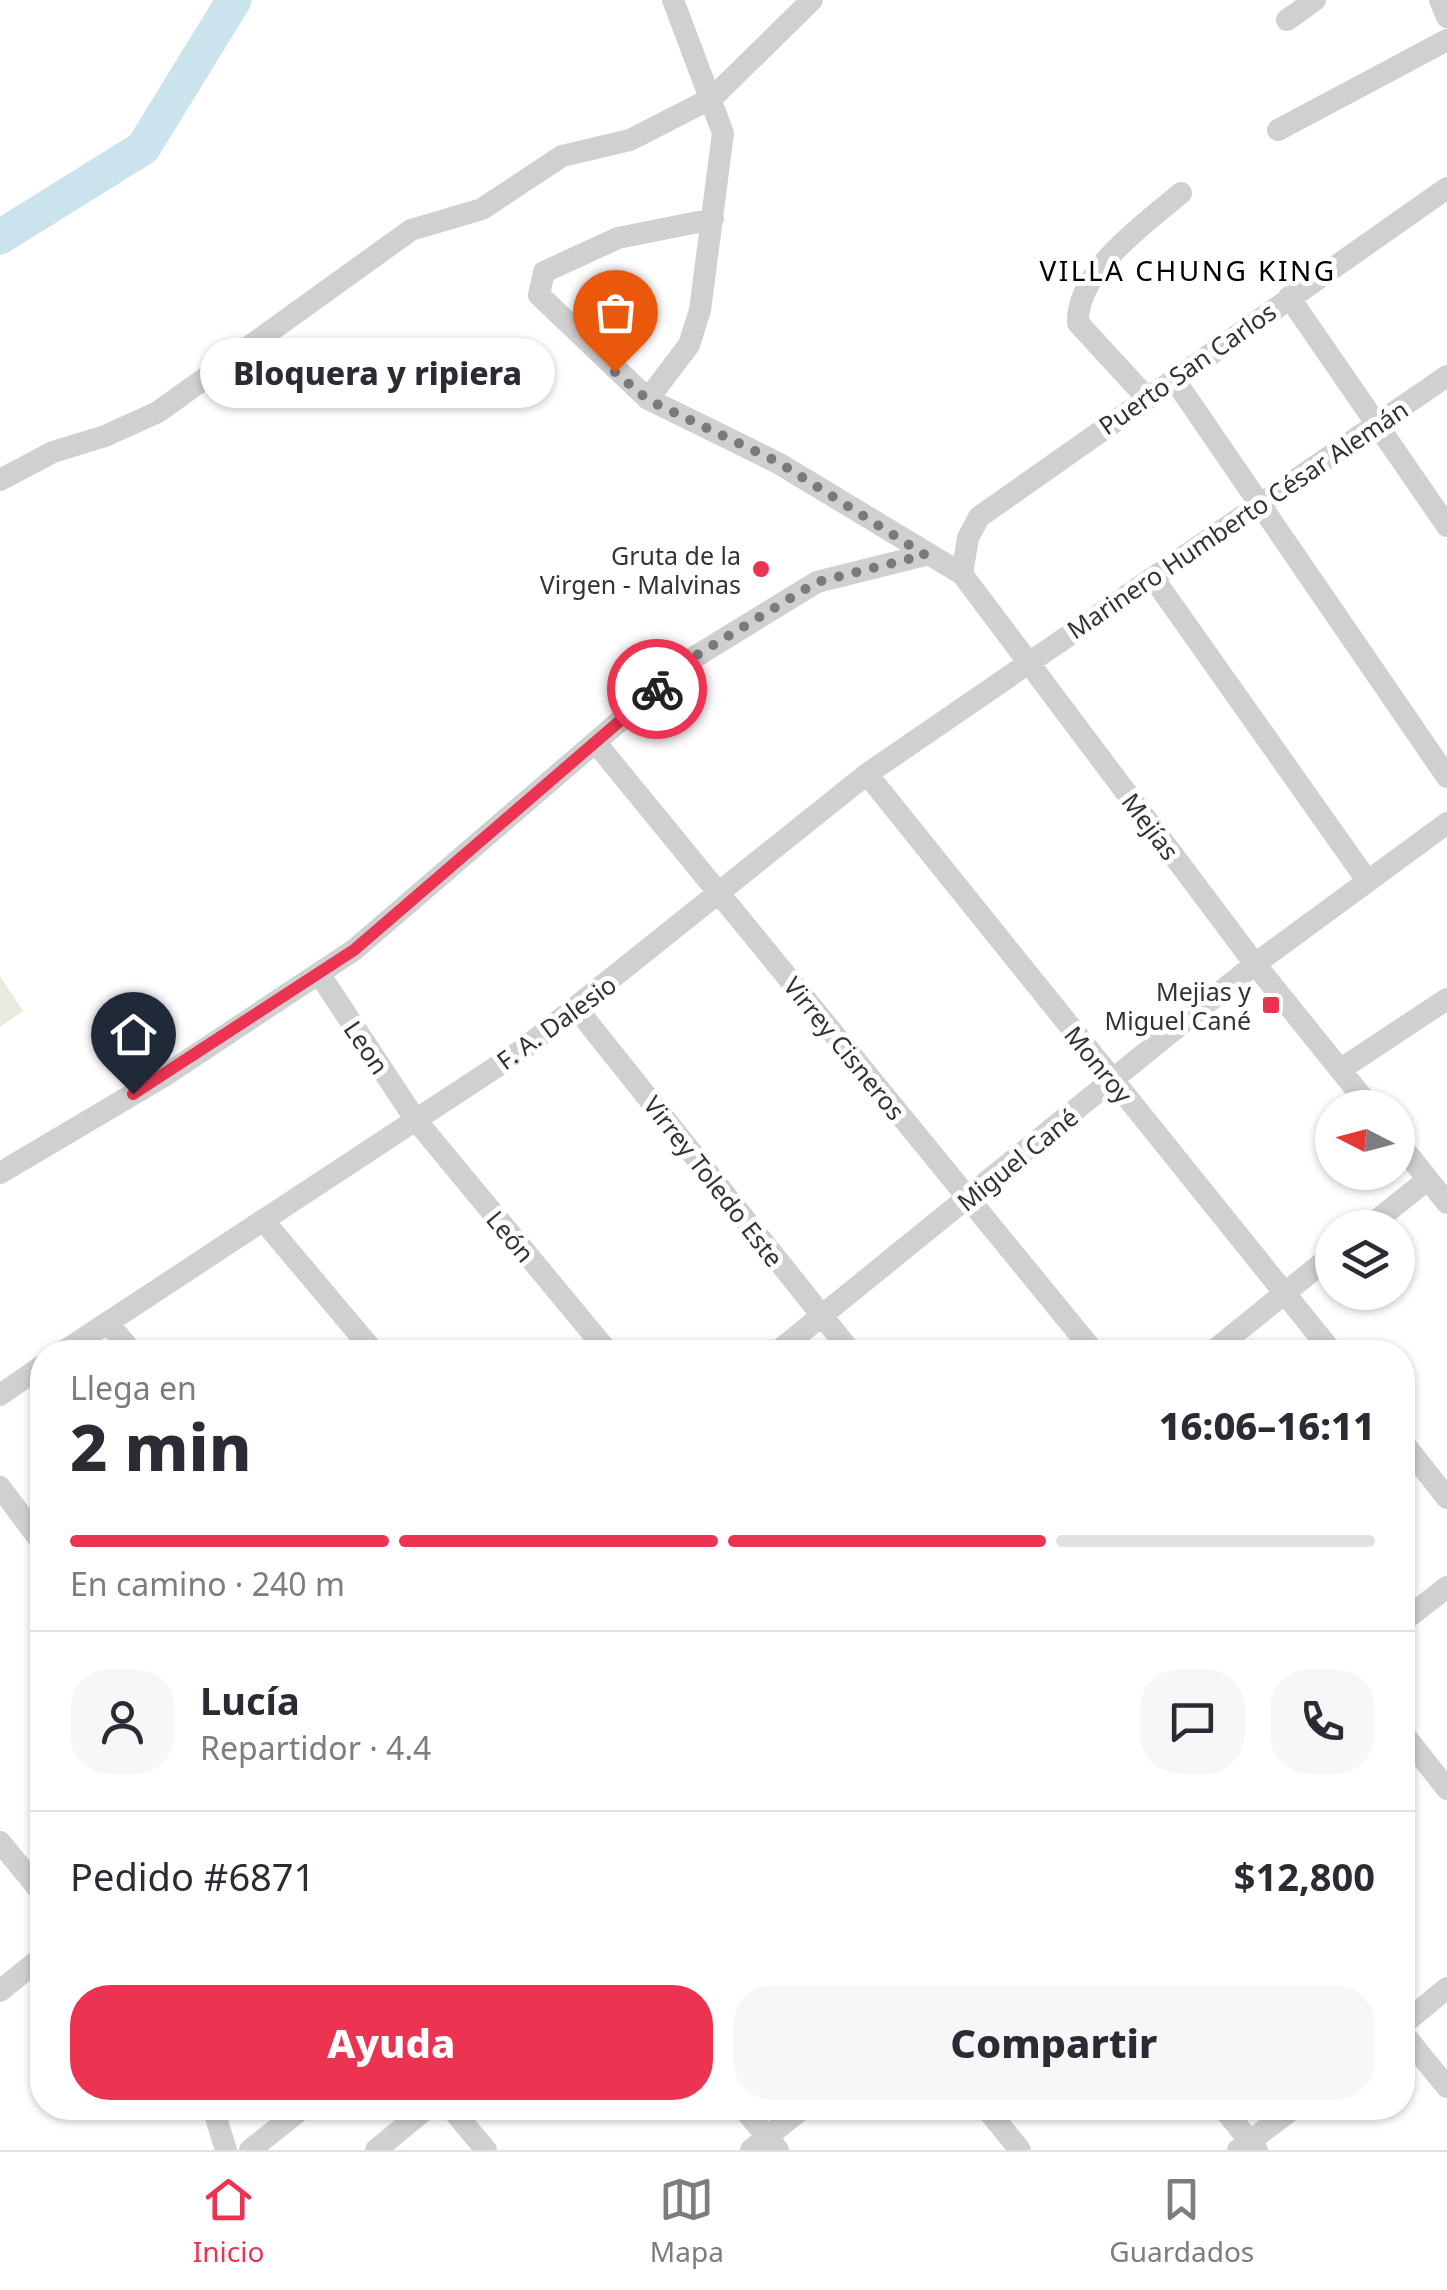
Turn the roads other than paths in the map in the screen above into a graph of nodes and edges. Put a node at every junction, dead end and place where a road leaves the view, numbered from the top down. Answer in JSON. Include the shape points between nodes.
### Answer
{"nodes":[{"id":1,"x":674,"y":0,"type":"edge"},
{"id":2,"x":812,"y":0,"type":"edge"},
{"id":3,"x":1315,"y":0,"type":"edge"},
{"id":4,"x":1440,"y":0,"type":"edge"},
{"id":5,"x":1447,"y":17,"type":"edge"},
{"id":6,"x":1287,"y":20,"type":"dead end"},
{"id":7,"x":1447,"y":40,"type":"edge"},
{"id":8,"x":712,"y":98,"type":"junction"},
{"id":9,"x":1278,"y":130,"type":"dead end"},
{"id":10,"x":1447,"y":188,"type":"edge"},
{"id":11,"x":1181,"y":193,"type":"dead end"},
{"id":12,"x":713,"y":218,"type":"junction"},
{"id":13,"x":1288,"y":297,"type":"junction"},
{"id":14,"x":1447,"y":376,"type":"edge"},
{"id":15,"x":1174,"y":379,"type":"junction"},
{"id":16,"x":1146,"y":397,"type":"junction"},
{"id":17,"x":648,"y":400,"type":"junction"},
{"id":18,"x":1378,"y":423,"type":"junction"},
{"id":19,"x":0,"y":480,"type":"edge"},
{"id":20,"x":1258,"y":505,"type":"junction"},
{"id":21,"x":1447,"y":526,"type":"edge"},
{"id":22,"x":925,"y":555,"type":"junction"},
{"id":23,"x":962,"y":574,"type":"junction"},
{"id":24,"x":1154,"y":580,"type":"junction"},
{"id":25,"x":1028,"y":662,"type":"junction"},
{"id":26,"x":596,"y":742,"type":"junction"},
{"id":27,"x":867,"y":774,"type":"junction"},
{"id":28,"x":1447,"y":777,"type":"edge"},
{"id":29,"x":1447,"y":823,"type":"edge"},
{"id":30,"x":1366,"y":880,"type":"junction"},
{"id":31,"x":720,"y":895,"type":"junction"},
{"id":32,"x":1255,"y":964,"type":"junction"},
{"id":33,"x":320,"y":975,"type":"junction"},
{"id":34,"x":1447,"y":998,"type":"edge"},
{"id":35,"x":577,"y":1009,"type":"junction"},
{"id":36,"x":1340,"y":1070,"type":"junction"},
{"id":37,"x":1113,"y":1082,"type":"junction"},
{"id":38,"x":1356,"y":1090,"type":"edge"},
{"id":39,"x":415,"y":1119,"type":"junction"},
{"id":40,"x":1415,"y":1164,"type":"edge"},
{"id":41,"x":0,"y":1172,"type":"edge"},
{"id":42,"x":1428,"y":1180,"type":"junction"},
{"id":43,"x":968,"y":1199,"type":"junction"},
{"id":44,"x":1447,"y":1202,"type":"edge"},
{"id":45,"x":1390,"y":1210,"type":"edge"},
{"id":46,"x":264,"y":1220,"type":"junction"},
{"id":47,"x":1315,"y":1269,"type":"edge"},
{"id":48,"x":1285,"y":1293,"type":"junction"},
{"id":49,"x":822,"y":1317,"type":"junction"},
{"id":50,"x":108,"y":1323,"type":"junction"},
{"id":51,"x":82,"y":1340,"type":"edge"},
{"id":52,"x":122,"y":1340,"type":"edge"},
{"id":53,"x":364,"y":1340,"type":"edge"},
{"id":54,"x":598,"y":1340,"type":"edge"},
{"id":55,"x":792,"y":1340,"type":"edge"},
{"id":56,"x":841,"y":1340,"type":"edge"},
{"id":57,"x":1084,"y":1340,"type":"edge"},
{"id":58,"x":1227,"y":1340,"type":"edge"},
{"id":59,"x":1322,"y":1340,"type":"edge"},
{"id":60,"x":30,"y":1374,"type":"edge"},
{"id":61,"x":0,"y":1395,"type":"edge"},
{"id":62,"x":1415,"y":1457,"type":"edge"},
{"id":63,"x":0,"y":1487,"type":"edge"},
{"id":64,"x":1447,"y":1498,"type":"edge"},
{"id":65,"x":30,"y":1527,"type":"edge"},
{"id":66,"x":1447,"y":1586,"type":"edge"},
{"id":67,"x":1415,"y":1612,"type":"edge"},
{"id":68,"x":1415,"y":1748,"type":"edge"},
{"id":69,"x":1447,"y":1789,"type":"edge"},
{"id":70,"x":0,"y":1842,"type":"edge"},
{"id":71,"x":30,"y":1878,"type":"edge"},
{"id":72,"x":30,"y":1967,"type":"edge"},
{"id":73,"x":1447,"y":1988,"type":"edge"},
{"id":74,"x":0,"y":1991,"type":"edge"},
{"id":75,"x":1415,"y":2017,"type":"edge"},
{"id":76,"x":1415,"y":2046,"type":"edge"},
{"id":77,"x":1447,"y":2087,"type":"edge"},
{"id":78,"x":217,"y":2120,"type":"edge"},
{"id":79,"x":288,"y":2120,"type":"edge"},
{"id":80,"x":412,"y":2120,"type":"edge"},
{"id":81,"x":461,"y":2120,"type":"edge"},
{"id":82,"x":750,"y":2120,"type":"edge"},
{"id":83,"x":791,"y":2120,"type":"edge"},
{"id":84,"x":996,"y":2120,"type":"edge"},
{"id":85,"x":1230,"y":2120,"type":"edge"},
{"id":86,"x":1280,"y":2120,"type":"edge"},
{"id":87,"x":765,"y":2145,"type":"edge"},
{"id":88,"x":1248,"y":2147,"type":"edge"},
{"id":89,"x":226,"y":2150,"type":"edge"},
{"id":90,"x":250,"y":2150,"type":"edge"},
{"id":91,"x":376,"y":2150,"type":"edge"},
{"id":92,"x":486,"y":2150,"type":"edge"},
{"id":93,"x":1020,"y":2150,"type":"edge"}],
"edges":[{"from":1,"to":8,"type":"street"},
{"from":2,"to":8,"type":"street"},
{"from":3,"to":6,"type":"street"},
{"from":4,"to":5,"type":"street"},
{"from":7,"to":9,"type":"street"},
{"from":8,"to":12,"type":"street","via":[[723,134]]},
{"from":8,"to":19,"type":"street","via":[[630,140],[562,156],[482,209],[411,230],[158,412]]},
{"from":10,"to":13,"type":"street","name":"Puerto San Carlos"},
{"from":11,"to":16,"type":"street","via":[[1112,251],[1078,309],[1078,323]]},
{"from":12,"to":17,"type":"street","via":[[689,344]]},
{"from":12,"to":17,"type":"street","name":"Mejías","via":[[618,238],[544,272],[539,295]]},
{"from":13,"to":15,"type":"street","name":"Puerto San Carlos"},
{"from":13,"to":18,"type":"street"},
{"from":14,"to":18,"type":"street","name":"Marinero Humberto César Alemán"},
{"from":15,"to":16,"type":"street","name":"Puerto San Carlos"},
{"from":15,"to":20,"type":"street"},
{"from":16,"to":23,"type":"street","name":"Puerto San Carlos","via":[[979,516]]},
{"from":17,"to":22,"type":"street","name":"Mejías","via":[[778,462]]},
{"from":18,"to":20,"type":"street","name":"Marinero Humberto César Alemán"},
{"from":18,"to":21,"type":"street"},
{"from":20,"to":24,"type":"street","name":"Marinero Humberto César Alemán"},
{"from":20,"to":28,"type":"street"},
{"from":22,"to":23,"type":"street","name":"Mejías"},
{"from":22,"to":26,"type":"street","via":[[817,582],[692,658]]},
{"from":23,"to":25,"type":"street","name":"Mejías"},
{"from":24,"to":25,"type":"street","name":"Marinero Humberto César Alemán"},
{"from":24,"to":30,"type":"street"},
{"from":25,"to":27,"type":"street","name":"F. A. Dalesio"},
{"from":25,"to":32,"type":"street","name":"Mejías"},
{"from":26,"to":31,"type":"street","name":"Virrey Cisneros"},
{"from":26,"to":33,"type":"street"},
{"from":27,"to":31,"type":"street","name":"F. A. Dalesio"},
{"from":27,"to":37,"type":"street","name":"Monroy"},
{"from":29,"to":30,"type":"street","name":"Miguel Cané"},
{"from":30,"to":32,"type":"street","name":"Miguel Cané"},
{"from":31,"to":35,"type":"street","name":"F. A. Dalesio"},
{"from":31,"to":43,"type":"street","name":"Virrey Cisneros"},
{"from":32,"to":36,"type":"street","name":"Mejías"},
{"from":32,"to":37,"type":"street","name":"Miguel Cané"},
{"from":33,"to":39,"type":"street","name":"Leon"},
{"from":33,"to":41,"type":"street"},
{"from":34,"to":36,"type":"street"},
{"from":35,"to":39,"type":"street","name":"F. A. Dalesio"},
{"from":35,"to":49,"type":"street","name":"Virrey Toledo Este"},
{"from":36,"to":38,"type":"street","name":"Mejías"},
{"from":37,"to":43,"type":"street","name":"Miguel Cané"},
{"from":37,"to":48,"type":"street","name":"Monroy"},
{"from":39,"to":46,"type":"street","name":"F. A. Dalesio"},
{"from":39,"to":54,"type":"street","name":"León"},
{"from":40,"to":42,"type":"street"},
{"from":42,"to":44,"type":"street"},
{"from":42,"to":45,"type":"street"},
{"from":43,"to":49,"type":"street","name":"Miguel Cané"},
{"from":43,"to":57,"type":"street","name":"Virrey Cisneros"},
{"from":46,"to":50,"type":"street","name":"F. A. Dalesio"},
{"from":46,"to":53,"type":"street"},
{"from":47,"to":48,"type":"street"},
{"from":48,"to":58,"type":"street"},
{"from":48,"to":59,"type":"street","name":"Monroy"},
{"from":49,"to":55,"type":"street","name":"Miguel Cané"},
{"from":49,"to":56,"type":"street","name":"Virrey Toledo Este"},
{"from":50,"to":51,"type":"street","name":"F. A. Dalesio"},
{"from":50,"to":52,"type":"street"},
{"from":60,"to":61,"type":"street"},
{"from":62,"to":64,"type":"street"},
{"from":63,"to":65,"type":"street"},
{"from":66,"to":67,"type":"street"},
{"from":68,"to":69,"type":"street"},
{"from":70,"to":71,"type":"street"},
{"from":72,"to":74,"type":"street"},
{"from":73,"to":75,"type":"street"},
{"from":76,"to":77,"type":"street"},
{"from":78,"to":89,"type":"street"},
{"from":79,"to":90,"type":"street"},
{"from":80,"to":91,"type":"street"},
{"from":81,"to":92,"type":"street"},
{"from":82,"to":87,"type":"street"},
{"from":83,"to":87,"type":"street"},
{"from":84,"to":93,"type":"street"},
{"from":85,"to":88,"type":"street"},
{"from":86,"to":88,"type":"street"}]}
